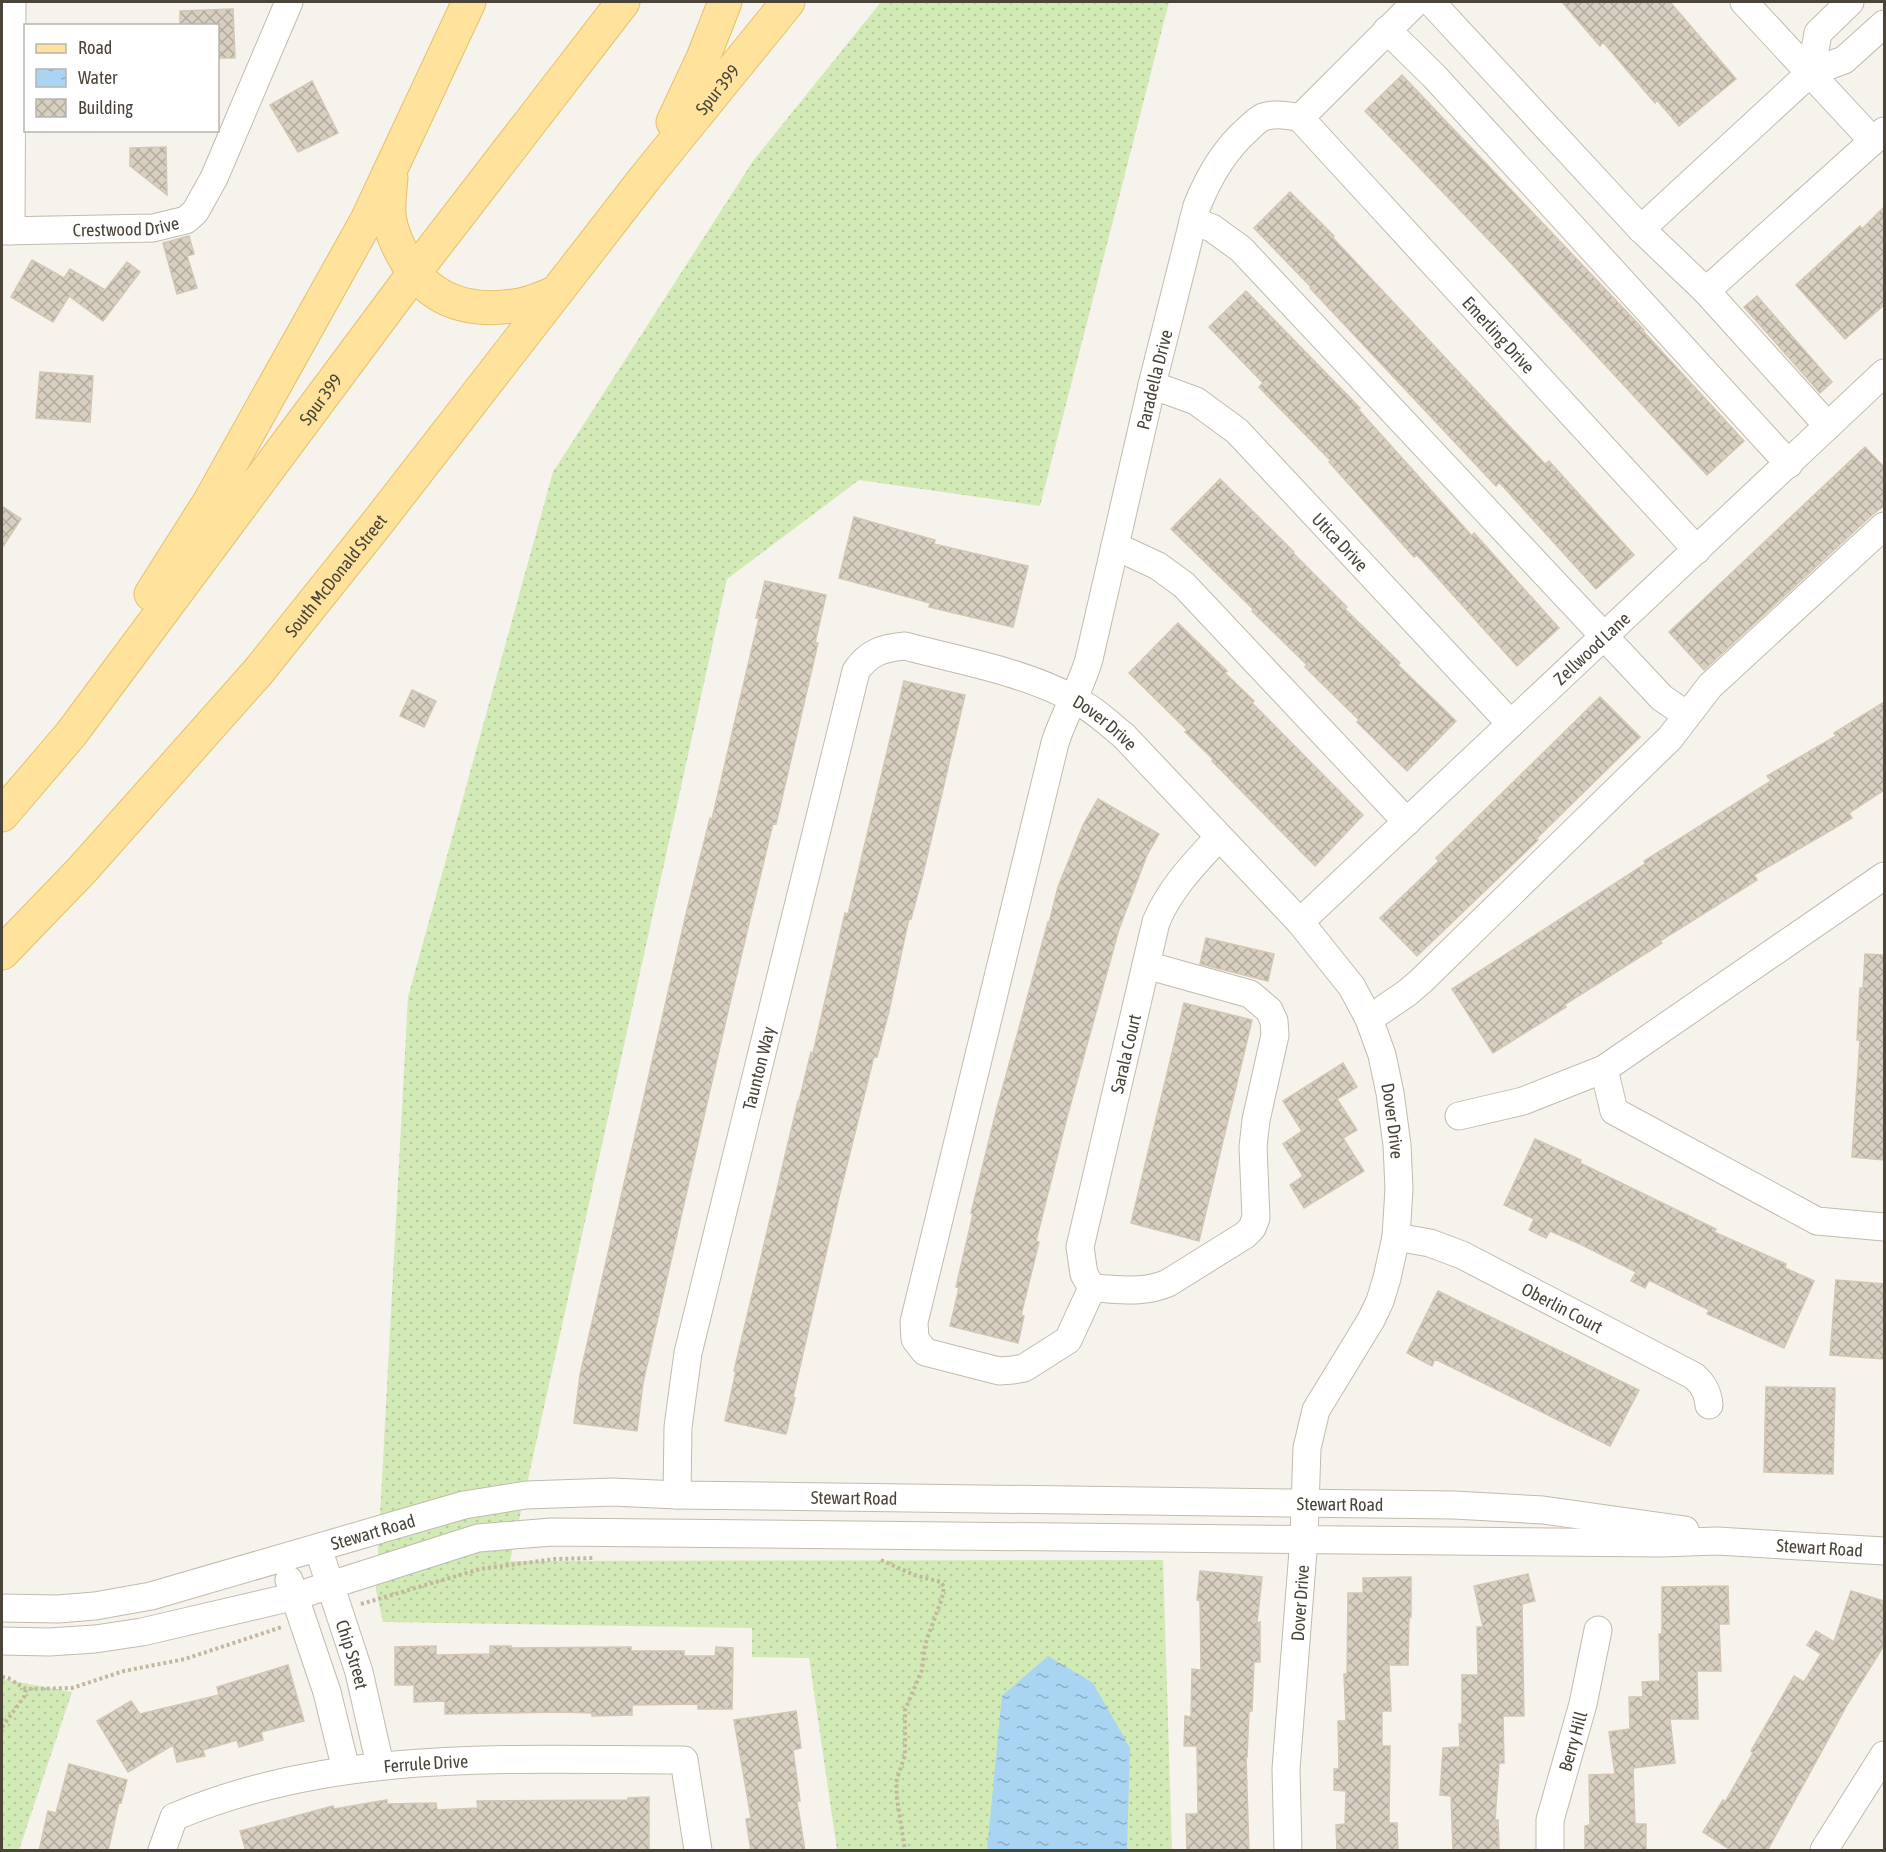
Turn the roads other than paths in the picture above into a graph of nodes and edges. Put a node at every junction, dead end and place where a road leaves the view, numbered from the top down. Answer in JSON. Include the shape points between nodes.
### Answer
{"nodes":[{"id":1,"x":12,"y":2,"type":"edge"},
{"id":2,"x":289,"y":2,"type":"edge"},
{"id":3,"x":469,"y":2,"type":"edge"},
{"id":4,"x":623,"y":2,"type":"edge"},
{"id":5,"x":725,"y":2,"type":"edge"},
{"id":6,"x":788,"y":2,"type":"edge"},
{"id":7,"x":1416,"y":2,"type":"edge"},
{"id":8,"x":1431,"y":2,"type":"edge"},
{"id":9,"x":1744,"y":2,"type":"edge"},
{"id":10,"x":1850,"y":2,"type":"edge"},
{"id":11,"x":1884,"y":24,"type":"edge"},
{"id":12,"x":1387,"y":30,"type":"junction"},
{"id":13,"x":1811,"y":72,"type":"junction"},
{"id":14,"x":1300,"y":118,"type":"junction"},
{"id":15,"x":1879,"y":136,"type":"edge"},
{"id":16,"x":393,"y":168,"type":"junction"},
{"id":17,"x":645,"y":178,"type":"junction"},
{"id":18,"x":1193,"y":221,"type":"junction"},
{"id":19,"x":1641,"y":229,"type":"junction"},
{"id":20,"x":6,"y":231,"type":"edge"},
{"id":21,"x":414,"y":273,"type":"junction"},
{"id":22,"x":1706,"y":291,"type":"junction"},
{"id":23,"x":555,"y":293,"type":"junction"},
{"id":24,"x":1884,"y":373,"type":"edge"},
{"id":25,"x":1152,"y":385,"type":"junction"},
{"id":26,"x":1828,"y":426,"type":"junction"},
{"id":27,"x":1789,"y":464,"type":"junction"},
{"id":28,"x":1884,"y":526,"type":"edge"},
{"id":29,"x":1114,"y":546,"type":"junction"},
{"id":30,"x":1697,"y":550,"type":"junction"},
{"id":31,"x":1605,"y":636,"type":"junction"},
{"id":32,"x":874,"y":652,"type":"joint"},
{"id":33,"x":1073,"y":698,"type":"junction"},
{"id":34,"x":1687,"y":715,"type":"junction"},
{"id":35,"x":1511,"y":724,"type":"junction"},
{"id":36,"x":9,"y":805,"type":"edge"},
{"id":37,"x":1407,"y":822,"type":"junction"},
{"id":38,"x":1219,"y":837,"type":"junction"},
{"id":39,"x":1884,"y":876,"type":"edge"},
{"id":40,"x":1300,"y":921,"type":"junction"},
{"id":41,"x":2,"y":953,"type":"edge"},
{"id":42,"x":1146,"y":965,"type":"junction"},
{"id":43,"x":1369,"y":1019,"type":"junction"},
{"id":44,"x":1605,"y":1069,"type":"junction"},
{"id":45,"x":1459,"y":1116,"type":"dead end"},
{"id":46,"x":1884,"y":1227,"type":"edge"},
{"id":47,"x":1396,"y":1237,"type":"junction"},
{"id":48,"x":1092,"y":1288,"type":"junction"},
{"id":49,"x":1709,"y":1405,"type":"dead end"},
{"id":50,"x":678,"y":1495,"type":"junction"},
{"id":51,"x":1304,"y":1504,"type":"junction"},
{"id":52,"x":1304,"y":1538,"type":"junction"},
{"id":53,"x":1717,"y":1541,"type":"junction"},
{"id":54,"x":318,"y":1548,"type":"junction"},
{"id":55,"x":1884,"y":1551,"type":"edge"},
{"id":56,"x":282,"y":1559,"type":"junction"},
{"id":57,"x":331,"y":1586,"type":"junction"},
{"id":58,"x":296,"y":1596,"type":"junction"},
{"id":59,"x":2,"y":1608,"type":"edge"},
{"id":60,"x":1598,"y":1630,"type":"dead end"},
{"id":61,"x":2,"y":1641,"type":"edge"},
{"id":62,"x":1884,"y":1755,"type":"edge"},
{"id":63,"x":380,"y":1765,"type":"junction"},
{"id":64,"x":346,"y":1770,"type":"junction"},
{"id":65,"x":162,"y":1851,"type":"edge"},
{"id":66,"x":698,"y":1851,"type":"edge"},
{"id":67,"x":1288,"y":1851,"type":"edge"},
{"id":68,"x":1550,"y":1851,"type":"edge"},
{"id":69,"x":1824,"y":1851,"type":"edge"}],
"edges":[{"from":1,"to":20,"type":"street"},
{"from":2,"to":20,"type":"street","name":"Crestwood Drive","via":[[214,178],[195,212],[186,220],[153,228]]},
{"from":3,"to":16,"type":"main road"},
{"from":4,"to":21,"type":"main road","name":"Spur 399"},
{"from":5,"to":17,"type":"main road","via":[[687,96]]},
{"from":6,"to":17,"type":"main road","name":"Spur 399"},
{"from":7,"to":12,"type":"street"},
{"from":8,"to":19,"type":"street"},
{"from":9,"to":13,"type":"street"},
{"from":10,"to":13,"type":"street","via":[[1818,33]]},
{"from":11,"to":13,"type":"street","via":[[1844,60]]},
{"from":12,"to":14,"type":"street"},
{"from":12,"to":27,"type":"street","via":[[1434,76]]},
{"from":13,"to":15,"type":"street"},
{"from":13,"to":19,"type":"street"},
{"from":14,"to":18,"type":"street","name":"Paradella Drive","via":[[1260,118],[1235,141],[1208,181]]},
{"from":14,"to":30,"type":"street","name":"Emerling Drive"},
{"from":15,"to":22,"type":"street"},
{"from":16,"to":21,"type":"main road","via":[[389,213],[392,230]]},
{"from":16,"to":36,"type":"main road","via":[[210,501]]},
{"from":17,"to":23,"type":"main road","name":"South McDonald Street"},
{"from":18,"to":25,"type":"street","name":"Paradella Drive"},
{"from":18,"to":31,"type":"street","via":[[1212,228],[1241,249]]},
{"from":19,"to":22,"type":"street"},
{"from":21,"to":23,"type":"main road","via":[[435,294],[476,307],[522,304]]},
{"from":21,"to":36,"type":"main road","name":"Spur 399","via":[[71,734]]},
{"from":22,"to":26,"type":"street"},
{"from":23,"to":41,"type":"main road","name":"South McDonald Street","via":[[258,672],[82,870]]},
{"from":24,"to":26,"type":"street","name":"Zellwood Lane"},
{"from":25,"to":29,"type":"street","name":"Paradella Drive"},
{"from":25,"to":35,"type":"street","name":"Utica Drive","via":[[1196,401],[1238,431]]},
{"from":26,"to":27,"type":"street","name":"Zellwood Lane"},
{"from":27,"to":30,"type":"street","name":"Zellwood Lane"},
{"from":28,"to":34,"type":"street","via":[[1710,686]]},
{"from":29,"to":33,"type":"street","name":"Paradella Drive","via":[[1083,681]]},
{"from":29,"to":37,"type":"street","via":[[1158,566],[1184,585]]},
{"from":30,"to":31,"type":"street","name":"Zellwood Lane"},
{"from":31,"to":34,"type":"street","via":[[1662,698]]},
{"from":31,"to":35,"type":"street","name":"Zellwood Lane"},
{"from":32,"to":33,"type":"street","name":"Dover Drive","via":[[905,646],[1030,680]]},
{"from":32,"to":50,"type":"street","name":"Taunton Way","via":[[856,671],[688,1353],[678,1427]]},
{"from":33,"to":38,"type":"street","name":"Dover Drive","via":[[1124,736]]},
{"from":33,"to":48,"type":"street","name":"Paradella Drive","via":[[1058,732],[1046,778],[914,1322],[915,1339],[926,1352],[999,1371],[1024,1368],[1068,1340]]},
{"from":34,"to":43,"type":"street","via":[[1670,738],[1421,981]]},
{"from":35,"to":37,"type":"street","name":"Zellwood Lane"},
{"from":37,"to":40,"type":"street","name":"Zellwood Lane"},
{"from":38,"to":40,"type":"street","name":"Dover Drive"},
{"from":38,"to":42,"type":"street","name":"Sarala Court","via":[[1179,881],[1162,908]]},
{"from":39,"to":44,"type":"street"},
{"from":40,"to":43,"type":"street","name":"Dover Drive","via":[[1352,987]]},
{"from":42,"to":48,"type":"street","name":"Sarala Court","via":[[1080,1247],[1084,1274]]},
{"from":42,"to":48,"type":"street","via":[[1250,994],[1269,1010],[1275,1035],[1253,1147],[1256,1218],[1245,1235],[1154,1289]]},
{"from":43,"to":47,"type":"street","name":"Dover Drive","via":[[1382,1055],[1397,1145]]},
{"from":44,"to":45,"type":"street","via":[[1523,1101]]},
{"from":44,"to":46,"type":"street","via":[[1614,1111],[1817,1221]]},
{"from":47,"to":49,"type":"street","name":"Oberlin Court","via":[[1430,1243],[1462,1255],[1694,1376],[1705,1388]]},
{"from":47,"to":51,"type":"street","name":"Dover Drive","via":[[1380,1301],[1316,1410],[1307,1448]]},
{"from":50,"to":51,"type":"street","name":"Stewart Road"},
{"from":50,"to":54,"type":"street","name":"Stewart Road","via":[[526,1495],[464,1504]]},
{"from":51,"to":52,"type":"street","name":"Dover Drive"},
{"from":51,"to":53,"type":"street","name":"Stewart Road","via":[[1454,1504],[1543,1510],[1681,1529]]},
{"from":52,"to":53,"type":"street","name":"Stewart Road"},
{"from":52,"to":57,"type":"street","name":"Stewart Road","via":[[552,1532],[478,1538]]},
{"from":52,"to":67,"type":"street","name":"Dover Drive","via":[[1286,1769]]},
{"from":53,"to":55,"type":"street","name":"Stewart Road"},
{"from":54,"to":56,"type":"street","name":"Stewart Road"},
{"from":54,"to":57,"type":"street","name":"Chip Street"},
{"from":56,"to":58,"type":"street","name":"Chip Street"},
{"from":56,"to":59,"type":"street","name":"Stewart Road","via":[[126,1601],[58,1609]]},
{"from":57,"to":58,"type":"street","name":"Stewart Road"},
{"from":57,"to":63,"type":"street","name":"Chip Street","via":[[359,1672]]},
{"from":58,"to":61,"type":"street","name":"Stewart Road","via":[[142,1632],[50,1642]]},
{"from":58,"to":64,"type":"street","name":"Chip Street","via":[[327,1692]]},
{"from":60,"to":68,"type":"street","name":"Berry Hill","via":[[1583,1704],[1550,1820]]},
{"from":62,"to":69,"type":"street"},
{"from":63,"to":64,"type":"street","name":"Ferrule Drive"},
{"from":63,"to":66,"type":"street","name":"Ferrule Drive","via":[[684,1760]]},
{"from":64,"to":65,"type":"street","name":"Ferrule Drive","via":[[224,1798],[174,1816]]}]}
